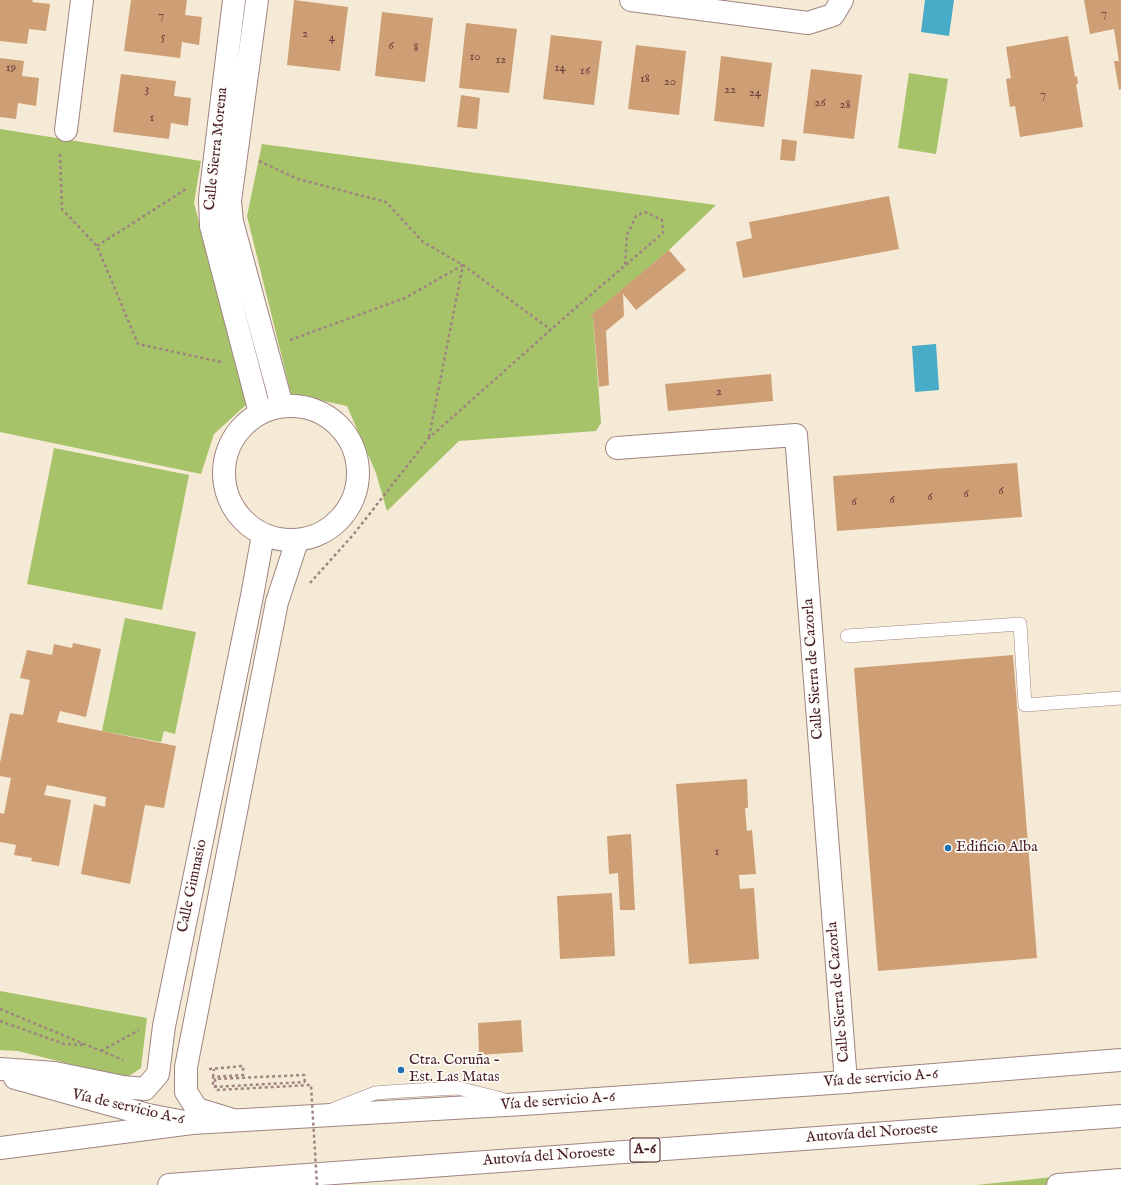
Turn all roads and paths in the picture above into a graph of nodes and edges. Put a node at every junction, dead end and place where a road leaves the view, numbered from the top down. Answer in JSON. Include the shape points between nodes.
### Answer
{"nodes":[{"id":1,"x":82,"y":0,"type":"edge"},
{"id":2,"x":234,"y":0,"type":"edge"},
{"id":3,"x":257,"y":0,"type":"edge"},
{"id":4,"x":631,"y":0,"type":"edge"},
{"id":5,"x":842,"y":0,"type":"edge"},
{"id":6,"x":66,"y":130,"type":"joint"},
{"id":7,"x":237,"y":150,"type":"junction"},
{"id":8,"x":213,"y":171,"type":"junction"},
{"id":9,"x":97,"y":246,"type":"junction"},
{"id":10,"x":463,"y":265,"type":"junction"},
{"id":11,"x":625,"y":265,"type":"junction"},
{"id":12,"x":551,"y":330,"type":"junction"},
{"id":13,"x":267,"y":349,"type":"junction"},
{"id":14,"x":245,"y":357,"type":"junction"},
{"id":15,"x":282,"y":406,"type":"junction"},
{"id":16,"x":260,"y":413,"type":"junction"},
{"id":17,"x":429,"y":438,"type":"junction"},
{"id":18,"x":617,"y":448,"type":"dead end"},
{"id":19,"x":263,"y":535,"type":"junction"},
{"id":20,"x":297,"y":541,"type":"junction"},
{"id":21,"x":309,"y":585,"type":"dead end"},
{"id":22,"x":847,"y":636,"type":"dead end"},
{"id":23,"x":1121,"y":698,"type":"edge"},
{"id":24,"x":0,"y":1009,"type":"edge"},
{"id":25,"x":0,"y":1021,"type":"edge"},
{"id":26,"x":146,"y":1026,"type":"dead end"},
{"id":27,"x":86,"y":1045,"type":"junction"},
{"id":28,"x":101,"y":1052,"type":"junction"},
{"id":29,"x":1121,"y":1060,"type":"edge"},
{"id":30,"x":128,"y":1062,"type":"dead end"},
{"id":31,"x":0,"y":1069,"type":"edge"},
{"id":32,"x":214,"y":1070,"type":"dead end"},
{"id":33,"x":0,"y":1073,"type":"edge"},
{"id":34,"x":243,"y":1075,"type":"dead end"},
{"id":35,"x":213,"y":1077,"type":"junction"},
{"id":36,"x":846,"y":1082,"type":"junction"},
{"id":37,"x":1121,"y":1116,"type":"edge"},
{"id":38,"x":233,"y":1120,"type":"junction"},
{"id":39,"x":192,"y":1124,"type":"junction"},
{"id":40,"x":0,"y":1148,"type":"edge"},
{"id":41,"x":1121,"y":1180,"type":"edge"},
{"id":42,"x":169,"y":1185,"type":"edge"},
{"id":43,"x":318,"y":1185,"type":"edge"},
{"id":44,"x":1058,"y":1185,"type":"edge"}],
"edges":[{"from":1,"to":6,"type":"main road"},
{"from":2,"to":8,"type":"main road","name":"Calle Sierra Morena"},
{"from":3,"to":7,"type":"main road","name":"Calle Sierra Morena"},
{"from":4,"to":5,"type":"main road","via":[[808,23],[833,15]]},
{"from":6,"to":9,"type":"path","via":[[60,147],[62,209]]},
{"from":7,"to":10,"type":"path","via":[[298,179],[386,202],[423,242]]},
{"from":7,"to":13,"type":"main road","name":"Calle Sierra Morena","via":[[230,201],[232,222]]},
{"from":8,"to":9,"type":"path"},
{"from":8,"to":14,"type":"main road","name":"Calle Sierra Morena","via":[[210,198],[211,226]]},
{"from":9,"to":14,"type":"path","via":[[138,344],[228,363]]},
{"from":10,"to":12,"type":"path"},
{"from":10,"to":13,"type":"path","via":[[405,298]]},
{"from":10,"to":17,"type":"path"},
{"from":11,"to":11,"type":"path","via":[[627,235],[636,216],[645,212],[662,220],[663,233]]},
{"from":11,"to":12,"type":"path"},
{"from":12,"to":17,"type":"path"},
{"from":13,"to":15,"type":"main road","name":"Calle Sierra Morena"},
{"from":14,"to":16,"type":"main road","name":"Calle Sierra Morena"},
{"from":15,"to":16,"type":"main road"},
{"from":15,"to":20,"type":"main road","via":[[304,406],[324,413],[341,427],[353,444],[359,465],[358,487],[350,508],[336,524],[318,535]]},
{"from":16,"to":19,"type":"main road","via":[[243,426],[230,444],[224,464],[225,485],[232,506],[245,522]]},
{"from":17,"to":21,"type":"path","via":[[353,535]]},
{"from":18,"to":36,"type":"main road","name":"Calle Sierra de Cazorla","via":[[796,435]]},
{"from":19,"to":20,"type":"main road","via":[[279,540]]},
{"from":19,"to":31,"type":"main road","name":"Calle Gimnasio","via":[[164,1026],[158,1074],[145,1089],[55,1073]]},
{"from":20,"to":38,"type":"main road","name":"Calle Gimnasio","via":[[277,602],[186,1067],[186,1092],[197,1108]]},
{"from":22,"to":23,"type":"lane","via":[[1020,624],[1025,705]]},
{"from":24,"to":27,"type":"path"},
{"from":25,"to":27,"type":"path","via":[[64,1044]]},
{"from":26,"to":28,"type":"path"},
{"from":27,"to":28,"type":"path"},
{"from":28,"to":30,"type":"path"},
{"from":29,"to":36,"type":"main road","name":"Vía de servicio A-6"},
{"from":32,"to":35,"type":"path"},
{"from":33,"to":39,"type":"main road","name":"Vía de servicio A-6","via":[[148,1115]]},
{"from":34,"to":35,"type":"path","bridge":true},
{"from":35,"to":43,"type":"path","bridge":true,"via":[[213,1087],[221,1087],[305,1082],[304,1075],[215,1079],[215,1084],[216,1090],[311,1085]]},
{"from":36,"to":38,"type":"main road","name":"Vía de servicio A-6"},
{"from":37,"to":42,"type":"main road","name":"Autovía del Noroeste","number":"A-6"},
{"from":38,"to":39,"type":"main road","name":"Vía de servicio A-6"},
{"from":39,"to":40,"type":"main road"},
{"from":41,"to":44,"type":"main road"}]}
